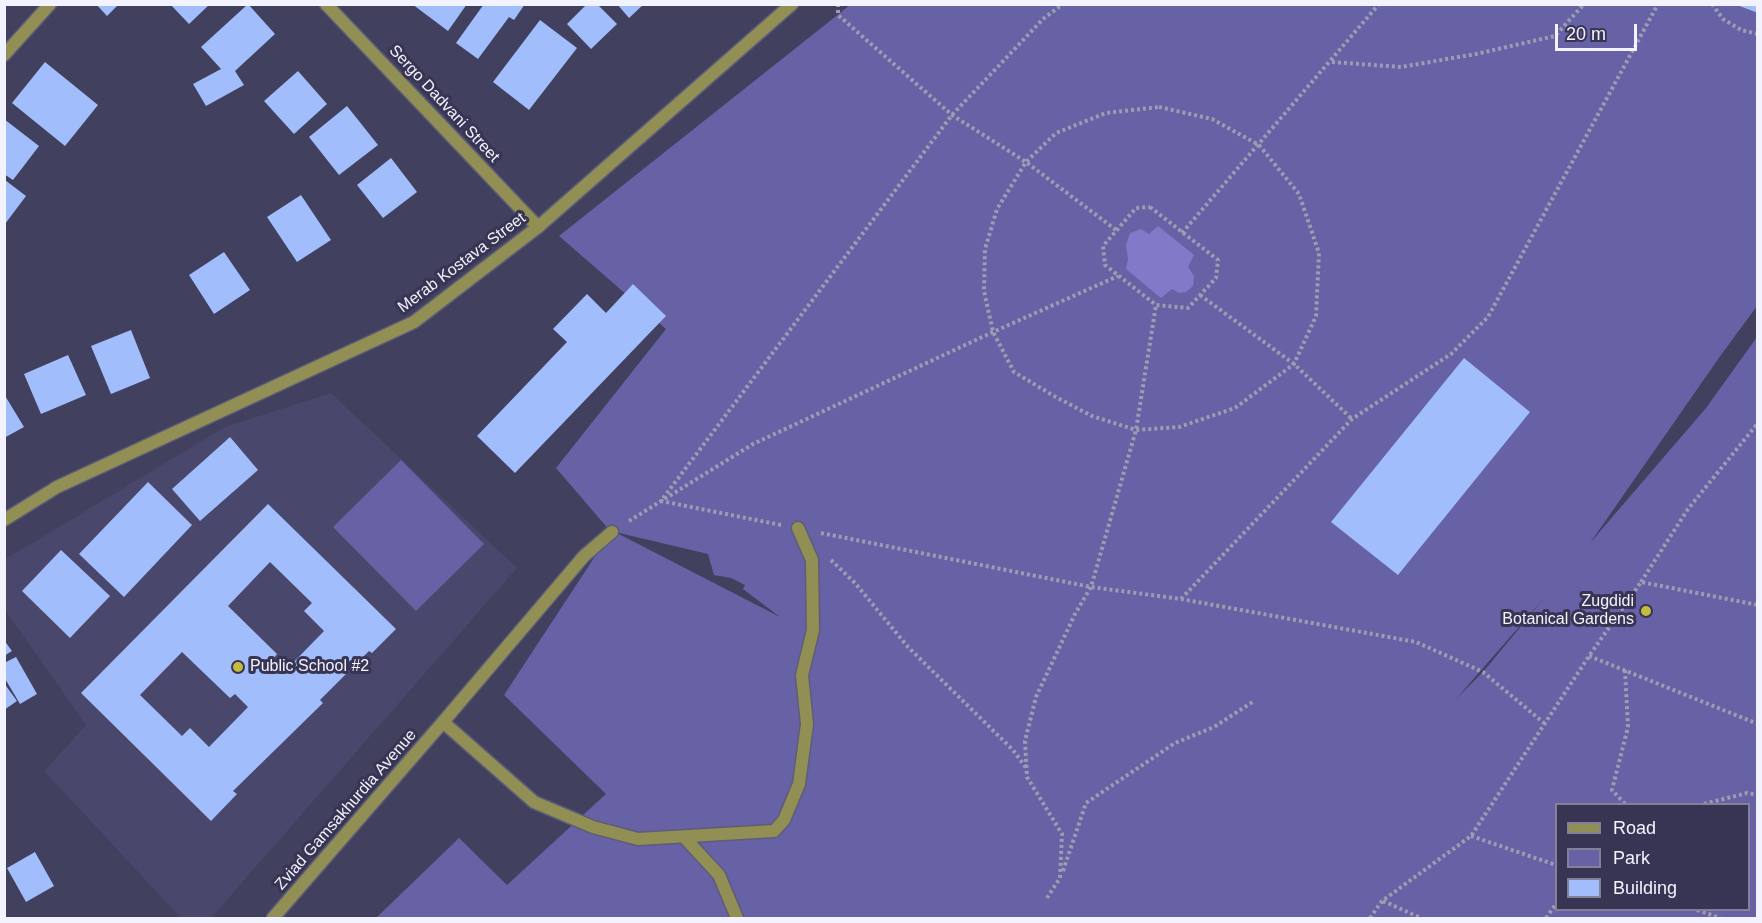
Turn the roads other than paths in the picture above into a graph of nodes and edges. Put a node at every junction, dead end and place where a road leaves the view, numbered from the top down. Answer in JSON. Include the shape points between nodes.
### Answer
{"nodes":[{"id":1,"x":50,"y":4,"type":"edge"},
{"id":2,"x":326,"y":4,"type":"edge"},
{"id":3,"x":792,"y":4,"type":"edge"},
{"id":4,"x":4,"y":55,"type":"edge"},
{"id":5,"x":538,"y":227,"type":"junction"},
{"id":6,"x":4,"y":519,"type":"edge"},
{"id":7,"x":798,"y":528,"type":"road end"},
{"id":8,"x":612,"y":532,"type":"road end"},
{"id":9,"x":443,"y":722,"type":"junction"},
{"id":10,"x":684,"y":837,"type":"junction"},
{"id":11,"x":273,"y":918,"type":"edge"},
{"id":12,"x":737,"y":918,"type":"edge"}],
"edges":[{"from":1,"to":4,"type":"street"},
{"from":2,"to":5,"type":"street","name":"Sergo Dadvani Street"},
{"from":3,"to":5,"type":"street","name":"Merab Kostava Street"},
{"from":5,"to":6,"type":"street","name":"Merab Kostava Street","via":[[414,322],[57,487]]},
{"from":7,"to":10,"type":"street","via":[[812,560],[813,630],[802,675],[807,724],[799,784],[784,820],[774,831]]},
{"from":8,"to":9,"type":"street","name":"Zviad Gamsakhurdia Avenue","via":[[584,556]]},
{"from":9,"to":10,"type":"street","via":[[534,802],[592,827],[638,839]]},
{"from":9,"to":11,"type":"street","name":"Zviad Gamsakhurdia Avenue"},
{"from":10,"to":12,"type":"street","via":[[718,875]]}]}
